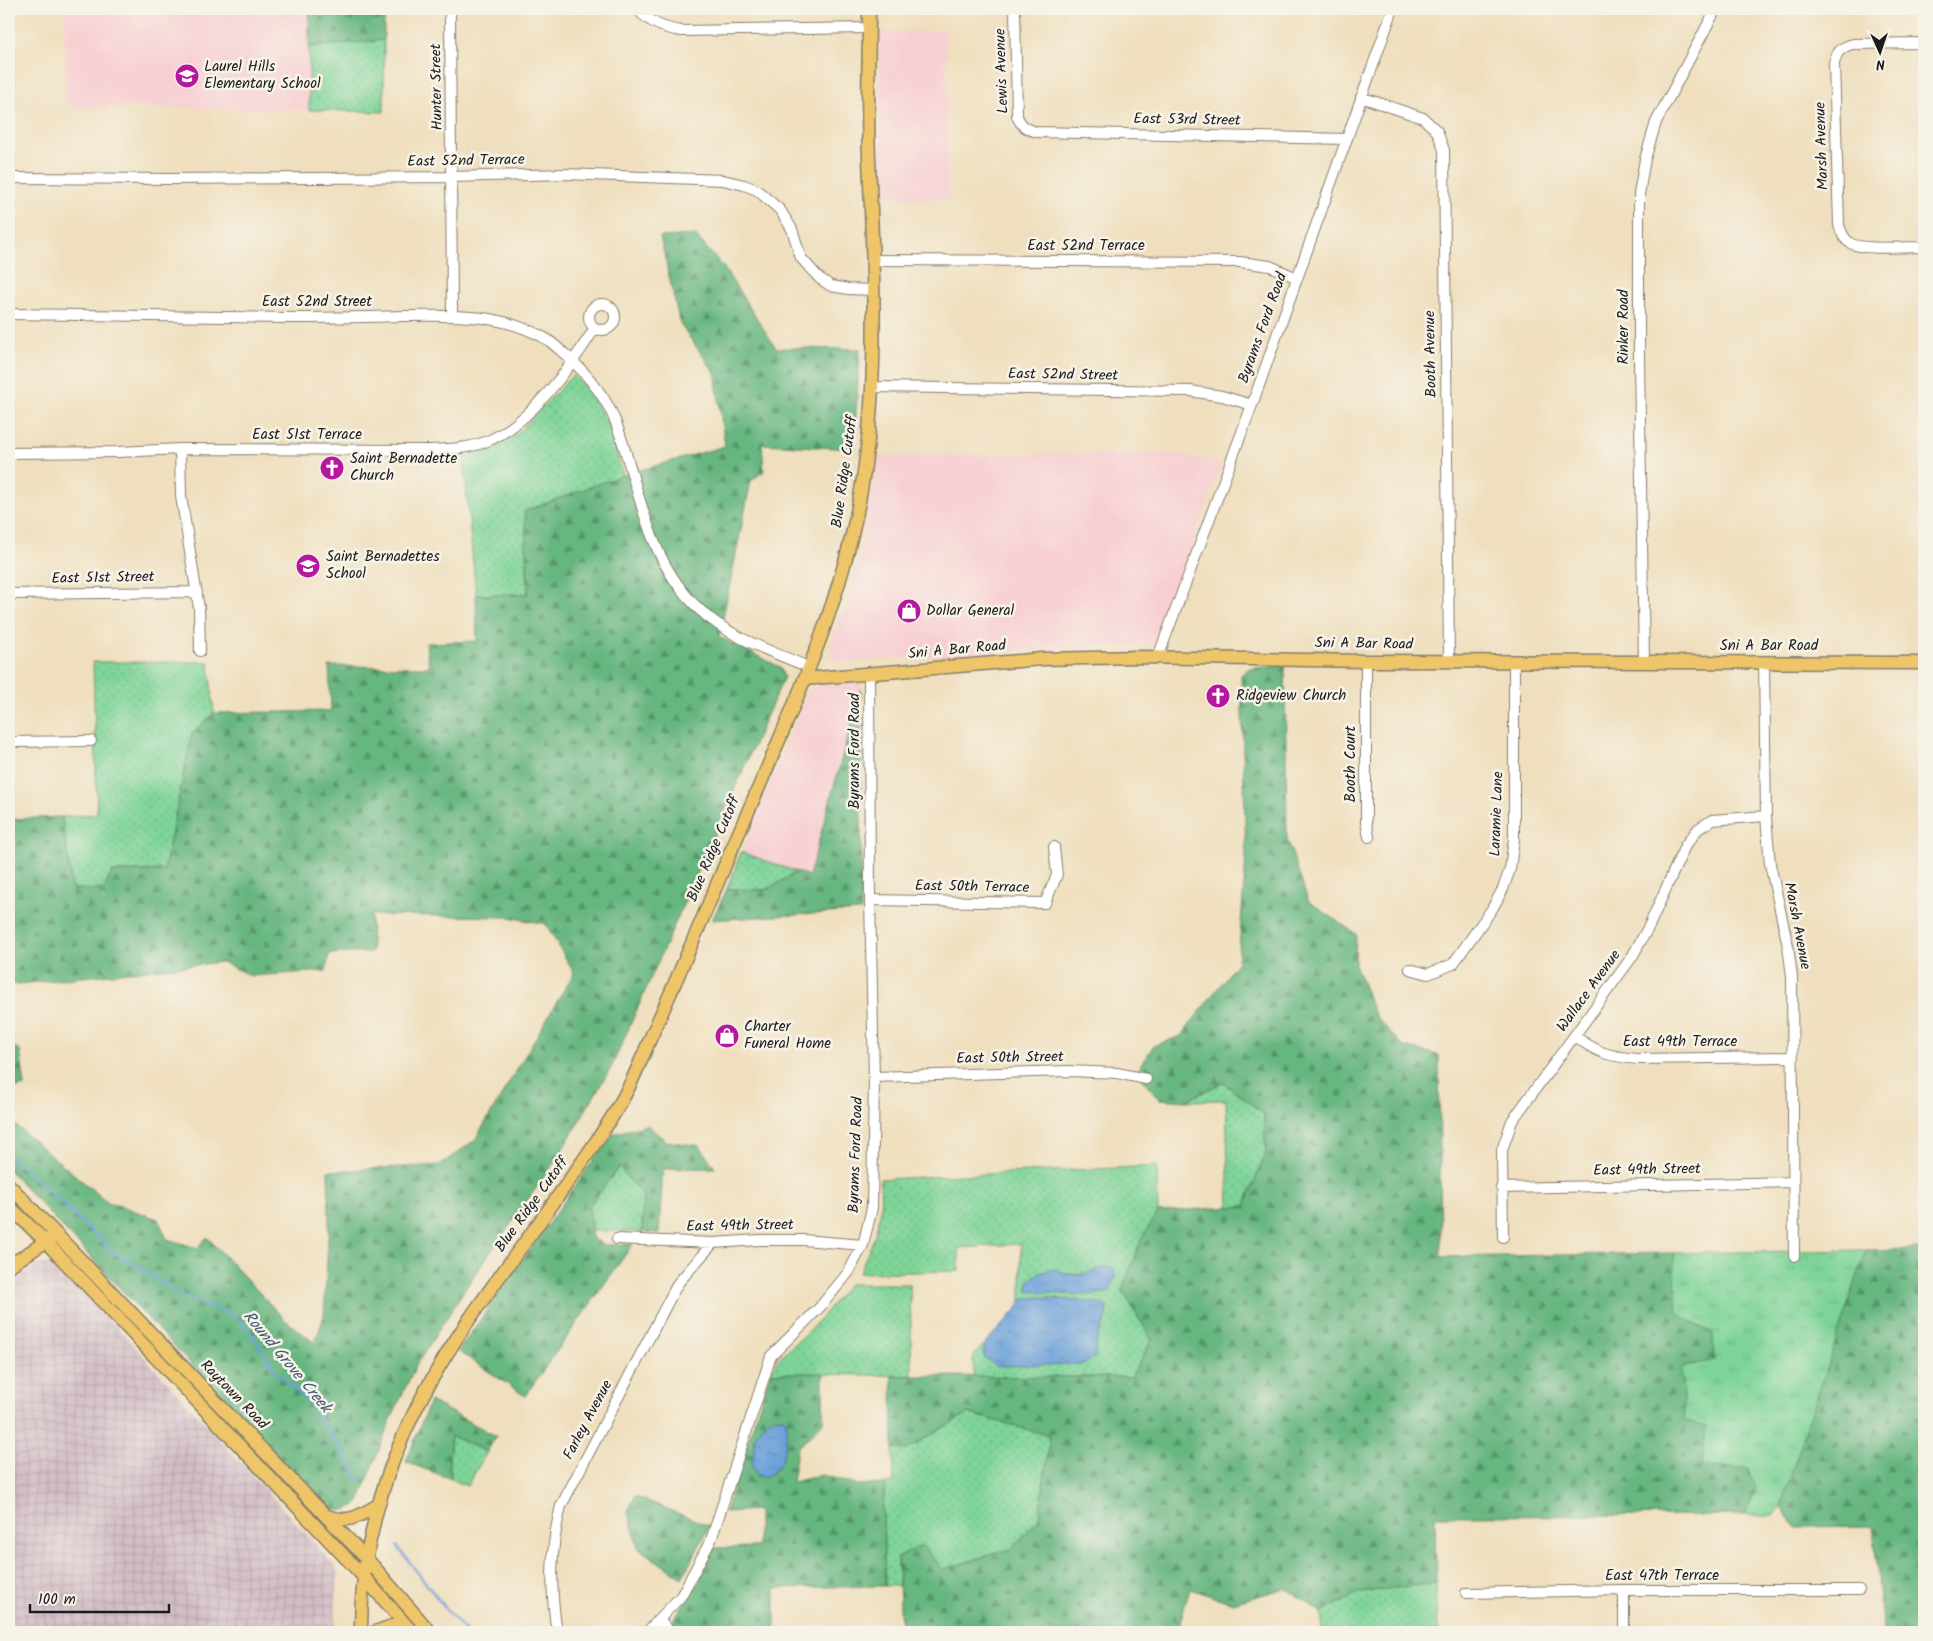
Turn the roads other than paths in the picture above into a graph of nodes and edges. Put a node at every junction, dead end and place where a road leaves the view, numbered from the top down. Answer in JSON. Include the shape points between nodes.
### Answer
{"nodes":[{"id":1,"x":450,"y":9,"type":"edge"},
{"id":2,"x":637,"y":9,"type":"edge"},
{"id":3,"x":869,"y":9,"type":"edge"},
{"id":4,"x":1015,"y":9,"type":"edge"},
{"id":5,"x":1393,"y":9,"type":"edge"},
{"id":6,"x":1716,"y":9,"type":"edge"},
{"id":7,"x":869,"y":28,"type":"junction"},
{"id":8,"x":1924,"y":43,"type":"edge"},
{"id":9,"x":1361,"y":97,"type":"junction"},
{"id":10,"x":1027,"y":129,"type":"joint"},
{"id":11,"x":1346,"y":139,"type":"junction"},
{"id":12,"x":452,"y":177,"type":"junction"},
{"id":13,"x":9,"y":178,"type":"edge"},
{"id":14,"x":1924,"y":247,"type":"edge"},
{"id":15,"x":872,"y":260,"type":"junction"},
{"id":16,"x":1297,"y":278,"type":"junction"},
{"id":17,"x":872,"y":290,"type":"junction"},
{"id":18,"x":9,"y":314,"type":"edge"},
{"id":19,"x":452,"y":315,"type":"junction"},
{"id":20,"x":595,"y":328,"type":"dead end"},
{"id":21,"x":573,"y":362,"type":"junction"},
{"id":22,"x":872,"y":387,"type":"junction"},
{"id":23,"x":1252,"y":405,"type":"junction"},
{"id":24,"x":180,"y":449,"type":"junction"},
{"id":25,"x":9,"y":453,"type":"edge"},
{"id":26,"x":197,"y":592,"type":"junction"},
{"id":27,"x":9,"y":594,"type":"edge"},
{"id":28,"x":200,"y":651,"type":"dead end"},
{"id":29,"x":1158,"y":657,"type":"junction"},
{"id":30,"x":1366,"y":661,"type":"junction"},
{"id":31,"x":1450,"y":662,"type":"junction"},
{"id":32,"x":1514,"y":662,"type":"junction"},
{"id":33,"x":1644,"y":662,"type":"junction"},
{"id":34,"x":1764,"y":662,"type":"junction"},
{"id":35,"x":1924,"y":663,"type":"edge"},
{"id":36,"x":806,"y":673,"type":"junction"},
{"id":37,"x":869,"y":674,"type":"junction"},
{"id":38,"x":91,"y":741,"type":"dead end"},
{"id":39,"x":9,"y":742,"type":"edge"},
{"id":40,"x":1766,"y":816,"type":"junction"},
{"id":41,"x":1369,"y":837,"type":"dead end"},
{"id":42,"x":1054,"y":847,"type":"dead end"},
{"id":43,"x":870,"y":900,"type":"junction"},
{"id":44,"x":1410,"y":969,"type":"dead end"},
{"id":45,"x":1574,"y":1036,"type":"junction"},
{"id":46,"x":1793,"y":1056,"type":"junction"},
{"id":47,"x":874,"y":1077,"type":"junction"},
{"id":48,"x":1146,"y":1079,"type":"dead end"},
{"id":49,"x":1794,"y":1182,"type":"junction"},
{"id":50,"x":9,"y":1185,"type":"edge"},
{"id":51,"x":1502,"y":1188,"type":"junction"},
{"id":52,"x":9,"y":1206,"type":"edge"},
{"id":53,"x":56,"y":1233,"type":"junction"},
{"id":54,"x":1503,"y":1237,"type":"dead end"},
{"id":55,"x":617,"y":1239,"type":"dead end"},
{"id":56,"x":46,"y":1242,"type":"junction"},
{"id":57,"x":713,"y":1243,"type":"junction"},
{"id":58,"x":863,"y":1245,"type":"junction"},
{"id":59,"x":1794,"y":1256,"type":"dead end"},
{"id":60,"x":9,"y":1266,"type":"edge"},
{"id":61,"x":378,"y":1505,"type":"junction"},
{"id":62,"x":326,"y":1516,"type":"junction"},
{"id":63,"x":367,"y":1559,"type":"junction"},
{"id":64,"x":364,"y":1577,"type":"junction"},
{"id":65,"x":1624,"y":1590,"type":"junction"},
{"id":66,"x":1859,"y":1590,"type":"dead end"},
{"id":67,"x":1466,"y":1593,"type":"dead end"},
{"id":68,"x":660,"y":1620,"type":"junction"},
{"id":69,"x":411,"y":1630,"type":"edge"},
{"id":70,"x":361,"y":1632,"type":"edge"},
{"id":71,"x":376,"y":1632,"type":"edge"},
{"id":72,"x":430,"y":1632,"type":"edge"},
{"id":73,"x":557,"y":1632,"type":"edge"},
{"id":74,"x":647,"y":1632,"type":"edge"},
{"id":75,"x":670,"y":1632,"type":"edge"},
{"id":76,"x":1624,"y":1632,"type":"edge"}],
"edges":[{"from":1,"to":12,"type":"street","name":"Hunter Street"},
{"from":2,"to":7,"type":"street","via":[[664,28],[681,31]]},
{"from":3,"to":7,"type":"main road","name":"Blue Ridge Cutoff"},
{"from":4,"to":10,"type":"street","name":"Lewis Avenue","via":[[1017,116]]},
{"from":5,"to":9,"type":"street","name":"Byrams Ford Road"},
{"from":6,"to":33,"type":"street","name":"Rinker Road","via":[[1656,122],[1644,159],[1640,194]]},
{"from":7,"to":15,"type":"main road","name":"Blue Ridge Cutoff","via":[[868,154]]},
{"from":8,"to":14,"type":"street","name":"Marsh Avenue","via":[[1853,44],[1842,48],[1834,64],[1841,233],[1859,247]]},
{"from":9,"to":11,"type":"street","name":"Byrams Ford Road"},
{"from":9,"to":31,"type":"street","name":"Booth Avenue","via":[[1423,118],[1437,131],[1444,150]]},
{"from":10,"to":11,"type":"street","name":"East 53rd Street","via":[[1037,132]]},
{"from":11,"to":16,"type":"street","name":"Byrams Ford Road"},
{"from":12,"to":13,"type":"street","name":"East 52nd Terrace"},
{"from":12,"to":17,"type":"street","name":"East 52nd Terrace","via":[[565,174],[723,180],[744,185],[757,190],[780,210],[792,229],[801,258],[819,278],[831,286],[848,290]]},
{"from":12,"to":19,"type":"street","name":"Hunter Street"},
{"from":15,"to":16,"type":"street","name":"East 52nd Terrace","via":[[1240,262],[1270,266]]},
{"from":15,"to":17,"type":"main road","name":"Blue Ridge Cutoff"},
{"from":16,"to":23,"type":"street","name":"Byrams Ford Road"},
{"from":17,"to":22,"type":"main road","name":"Blue Ridge Cutoff"},
{"from":18,"to":19,"type":"street","name":"East 52nd Street","via":[[294,318]]},
{"from":19,"to":21,"type":"street","name":"East 52nd Street","via":[[518,326],[549,341]]},
{"from":20,"to":21,"type":"street"},
{"from":21,"to":24,"type":"street","name":"East 51st Terrace","via":[[513,426],[490,440],[461,448]]},
{"from":21,"to":36,"type":"street","name":"Sni A Bar Road","via":[[598,390],[616,422],[648,529],[676,584],[699,610],[726,631]]},
{"from":22,"to":23,"type":"street","name":"East 52nd Street","via":[[1190,391]]},
{"from":22,"to":36,"type":"main road","name":"Blue Ridge Cutoff","via":[[864,472],[854,528],[833,604]]},
{"from":23,"to":29,"type":"street","name":"Byrams Ford Road"},
{"from":24,"to":25,"type":"street","name":"East 51st Terrace"},
{"from":24,"to":26,"type":"street","via":[[181,496]]},
{"from":26,"to":27,"type":"street","name":"East 51st Street"},
{"from":26,"to":28,"type":"street"},
{"from":29,"to":30,"type":"main road","name":"Sni A Bar Road"},
{"from":29,"to":37,"type":"main road","name":"Sni A Bar Road","via":[[1042,659]]},
{"from":30,"to":31,"type":"main road","name":"Sni A Bar Road"},
{"from":30,"to":41,"type":"street","name":"Booth Court","via":[[1366,822]]},
{"from":31,"to":32,"type":"main road","name":"Sni A Bar Road"},
{"from":32,"to":33,"type":"main road","name":"Sni A Bar Road"},
{"from":32,"to":44,"type":"street","name":"Laramie Lane","via":[[1514,839],[1510,869],[1492,910],[1453,964],[1428,974]]},
{"from":33,"to":34,"type":"main road","name":"Sni A Bar Road"},
{"from":34,"to":35,"type":"main road","name":"Sni A Bar Road"},
{"from":34,"to":40,"type":"street","name":"Marsh Avenue"},
{"from":36,"to":37,"type":"main road","name":"Sni A Bar Road"},
{"from":36,"to":61,"type":"main road","name":"Blue Ridge Cutoff","via":[[623,1098],[592,1149],[437,1369],[394,1455]]},
{"from":37,"to":43,"type":"street","name":"Byrams Ford Road"},
{"from":38,"to":39,"type":"street"},
{"from":40,"to":45,"type":"street","name":"Wallace Avenue","via":[[1712,820],[1698,829],[1685,846],[1632,957]]},
{"from":40,"to":46,"type":"street","name":"Marsh Avenue","via":[[1770,864],[1792,976]]},
{"from":42,"to":43,"type":"street","name":"East 50th Terrace","via":[[1057,875],[1045,903]]},
{"from":43,"to":47,"type":"street","name":"Byrams Ford Road"},
{"from":45,"to":46,"type":"street","name":"East 49th Terrace","via":[[1597,1052],[1614,1057]]},
{"from":45,"to":51,"type":"street","name":"Wallace Avenue","via":[[1512,1121],[1502,1150]]},
{"from":46,"to":49,"type":"street","name":"Marsh Avenue"},
{"from":47,"to":48,"type":"street","name":"East 50th Street","via":[[1067,1071],[1118,1073]]},
{"from":47,"to":58,"type":"street","name":"Byrams Ford Road","via":[[872,1208]]},
{"from":49,"to":51,"type":"street","name":"East 49th Street"},
{"from":49,"to":59,"type":"street","name":"Marsh Avenue"},
{"from":50,"to":53,"type":"main road","name":"Raytown Road"},
{"from":51,"to":54,"type":"street","name":"Wallace Avenue"},
{"from":52,"to":56,"type":"main road","name":"Raytown Road"},
{"from":53,"to":56,"type":"main road"},
{"from":53,"to":62,"type":"main road","name":"Raytown Road"},
{"from":55,"to":57,"type":"street","name":"East 49th Street"},
{"from":56,"to":60,"type":"main road"},
{"from":56,"to":64,"type":"main road","name":"Raytown Road"},
{"from":57,"to":58,"type":"street","name":"East 49th Street","via":[[794,1240]]},
{"from":57,"to":73,"type":"street","name":"Farley Avenue","via":[[678,1283],[561,1506],[554,1533],[552,1562],[552,1598]]},
{"from":58,"to":68,"type":"street","name":"Byrams Ford Road","via":[[848,1273],[820,1307],[771,1356],[711,1540],[681,1596]]},
{"from":61,"to":62,"type":"main road","via":[[354,1519]]},
{"from":61,"to":63,"type":"main road","name":"Blue Ridge Cutoff"},
{"from":62,"to":63,"type":"main road","name":"Raytown Road"},
{"from":63,"to":64,"type":"main road","name":"Blue Ridge Cutoff"},
{"from":63,"to":72,"type":"main road","name":"Raytown Road"},
{"from":64,"to":69,"type":"main road","name":"Raytown Road"},
{"from":64,"to":70,"type":"main road","name":"Blue Ridge Cutoff"},
{"from":65,"to":66,"type":"street","name":"East 47th Terrace"},
{"from":65,"to":67,"type":"street","name":"East 47th Terrace"},
{"from":65,"to":76,"type":"street"},
{"from":68,"to":74,"type":"street","name":"Byrams Ford Road"},
{"from":68,"to":75,"type":"street"},
{"from":69,"to":71,"type":"main road","via":[[392,1626]]}]}
